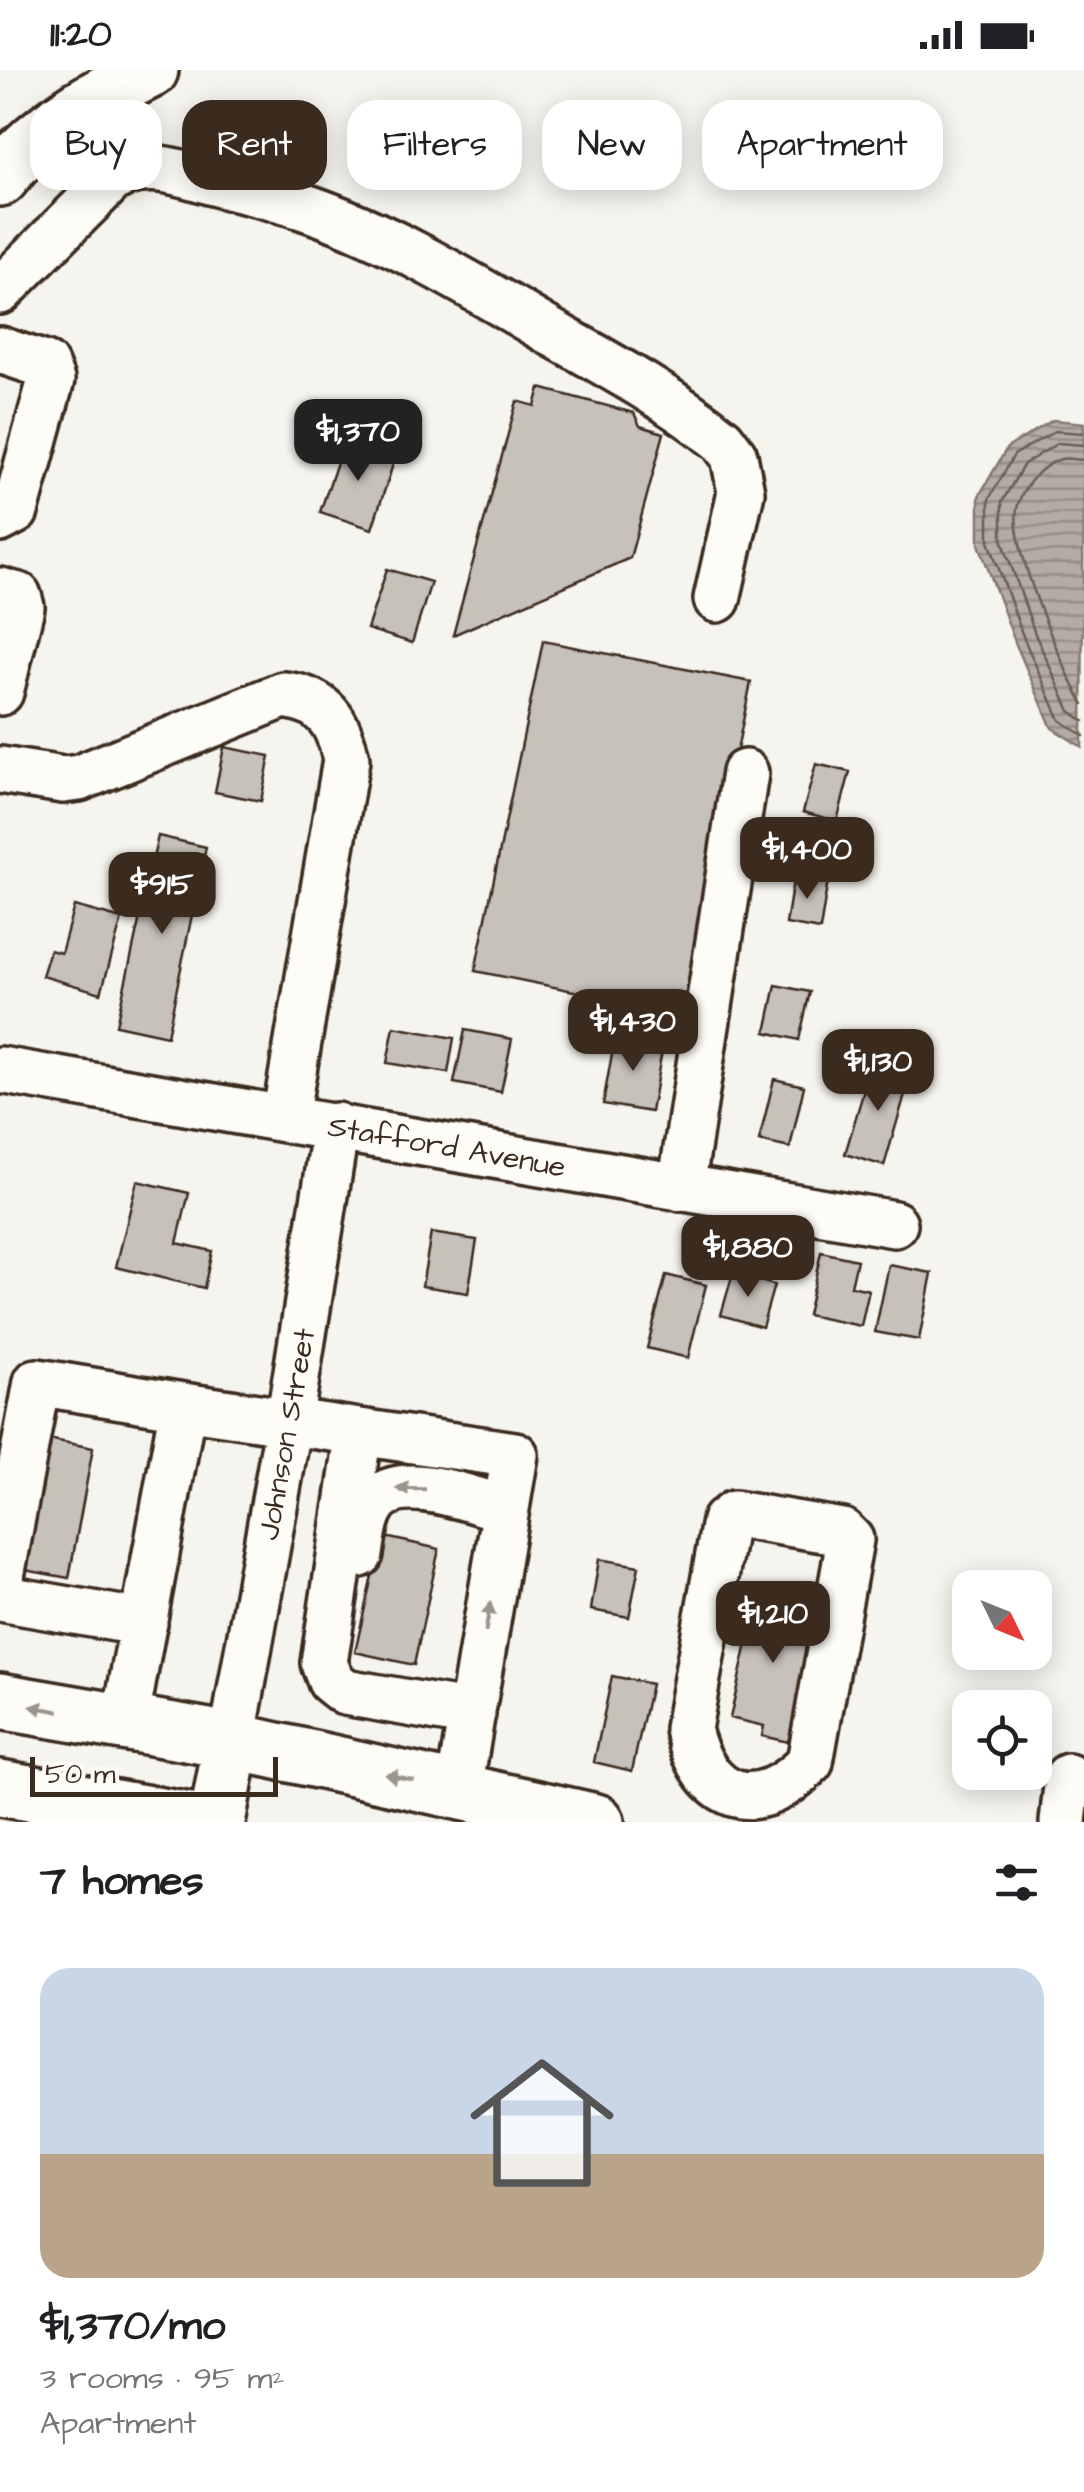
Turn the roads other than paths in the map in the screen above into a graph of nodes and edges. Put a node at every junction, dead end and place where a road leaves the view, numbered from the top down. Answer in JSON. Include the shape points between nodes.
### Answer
{"nodes":[{"id":1,"x":150,"y":70,"type":"edge"},
{"id":2,"x":0,"y":178,"type":"edge"},
{"id":3,"x":0,"y":292,"type":"edge"},
{"id":4,"x":0,"y":350,"type":"edge"},
{"id":5,"x":0,"y":519,"type":"edge"},
{"id":6,"x":0,"y":590,"type":"edge"},
{"id":7,"x":717,"y":599,"type":"dead end"},
{"id":8,"x":0,"y":692,"type":"edge"},
{"id":9,"x":0,"y":770,"type":"edge"},
{"id":10,"x":745,"y":773,"type":"dead end"},
{"id":11,"x":0,"y":1070,"type":"edge"},
{"id":12,"x":285,"y":1118,"type":"junction"},
{"id":13,"x":336,"y":1126,"type":"junction"},
{"id":14,"x":681,"y":1188,"type":"junction"},
{"id":15,"x":894,"y":1224,"type":"dead end"},
{"id":16,"x":183,"y":1406,"type":"junction"},
{"id":17,"x":289,"y":1422,"type":"junction"},
{"id":18,"x":359,"y":1432,"type":"junction"},
{"id":19,"x":506,"y":1509,"type":"junction"},
{"id":20,"x":0,"y":1582,"type":"edge"},
{"id":21,"x":0,"y":1598,"type":"edge"},
{"id":22,"x":144,"y":1623,"type":"junction"},
{"id":23,"x":324,"y":1662,"type":"junction"},
{"id":24,"x":0,"y":1701,"type":"edge"},
{"id":25,"x":472,"y":1714,"type":"junction"},
{"id":26,"x":125,"y":1723,"type":"junction"},
{"id":27,"x":232,"y":1741,"type":"junction"},
{"id":28,"x":1068,"y":1777,"type":"dead end"},
{"id":29,"x":0,"y":1788,"type":"edge"},
{"id":30,"x":459,"y":1789,"type":"junction"},
{"id":31,"x":738,"y":1810,"type":"edge"},
{"id":32,"x":196,"y":1822,"type":"edge"},
{"id":33,"x":216,"y":1822,"type":"edge"},
{"id":34,"x":596,"y":1822,"type":"edge"},
{"id":35,"x":1063,"y":1822,"type":"edge"}],
"edges":[{"from":1,"to":2,"type":"main road","via":[[81,104]]},
{"from":3,"to":7,"type":"street","via":[[111,180],[143,168],[302,206],[358,228],[594,356],[722,440],[734,456],[741,492]]},
{"from":4,"to":5,"type":"street","via":[[45,365],[51,380],[14,511]]},
{"from":6,"to":8,"type":"street","via":[[18,596],[21,606]]},
{"from":9,"to":12,"type":"street","via":[[79,778],[283,695],[311,702],[338,727],[346,760]]},
{"from":10,"to":14,"type":"street"},
{"from":11,"to":12,"type":"street","name":"Stafford Avenue"},
{"from":12,"to":13,"type":"street","name":"Stafford Avenue"},
{"from":13,"to":14,"type":"street","name":"Stafford Avenue"},
{"from":13,"to":17,"type":"street","name":"Johnson Street"},
{"from":14,"to":15,"type":"street","name":"Stafford Avenue"},
{"from":16,"to":17,"type":"street"},
{"from":16,"to":20,"type":"street","via":[[37,1382]]},
{"from":16,"to":22,"type":"street"},
{"from":17,"to":18,"type":"street"},
{"from":17,"to":27,"type":"street","name":"Johnson Street"},
{"from":18,"to":19,"type":"street","via":[[515,1456]]},
{"from":18,"to":23,"type":"street"},
{"from":19,"to":23,"type":"street","one_way":true,"via":[[408,1487],[376,1500],[347,1626]]},
{"from":25,"to":19,"type":"street","one_way":true},
{"from":21,"to":22,"type":"street"},
{"from":22,"to":26,"type":"street"},
{"from":23,"to":25,"type":"street","via":[[331,1681],[345,1692]]},
{"from":26,"to":24,"type":"main road","one_way":true},
{"from":25,"to":30,"type":"street"},
{"from":26,"to":27,"type":"main road"},
{"from":30,"to":27,"type":"main road","one_way":true},
{"from":27,"to":33,"type":"main road"},
{"from":28,"to":35,"type":"street"},
{"from":29,"to":32,"type":"main road"},
{"from":30,"to":34,"type":"main road"},
{"from":31,"to":31,"type":"street","via":[[797,1777],[810,1762],[850,1551],[842,1532],[734,1514],[725,1521],[688,1729],[694,1756]]}]}
